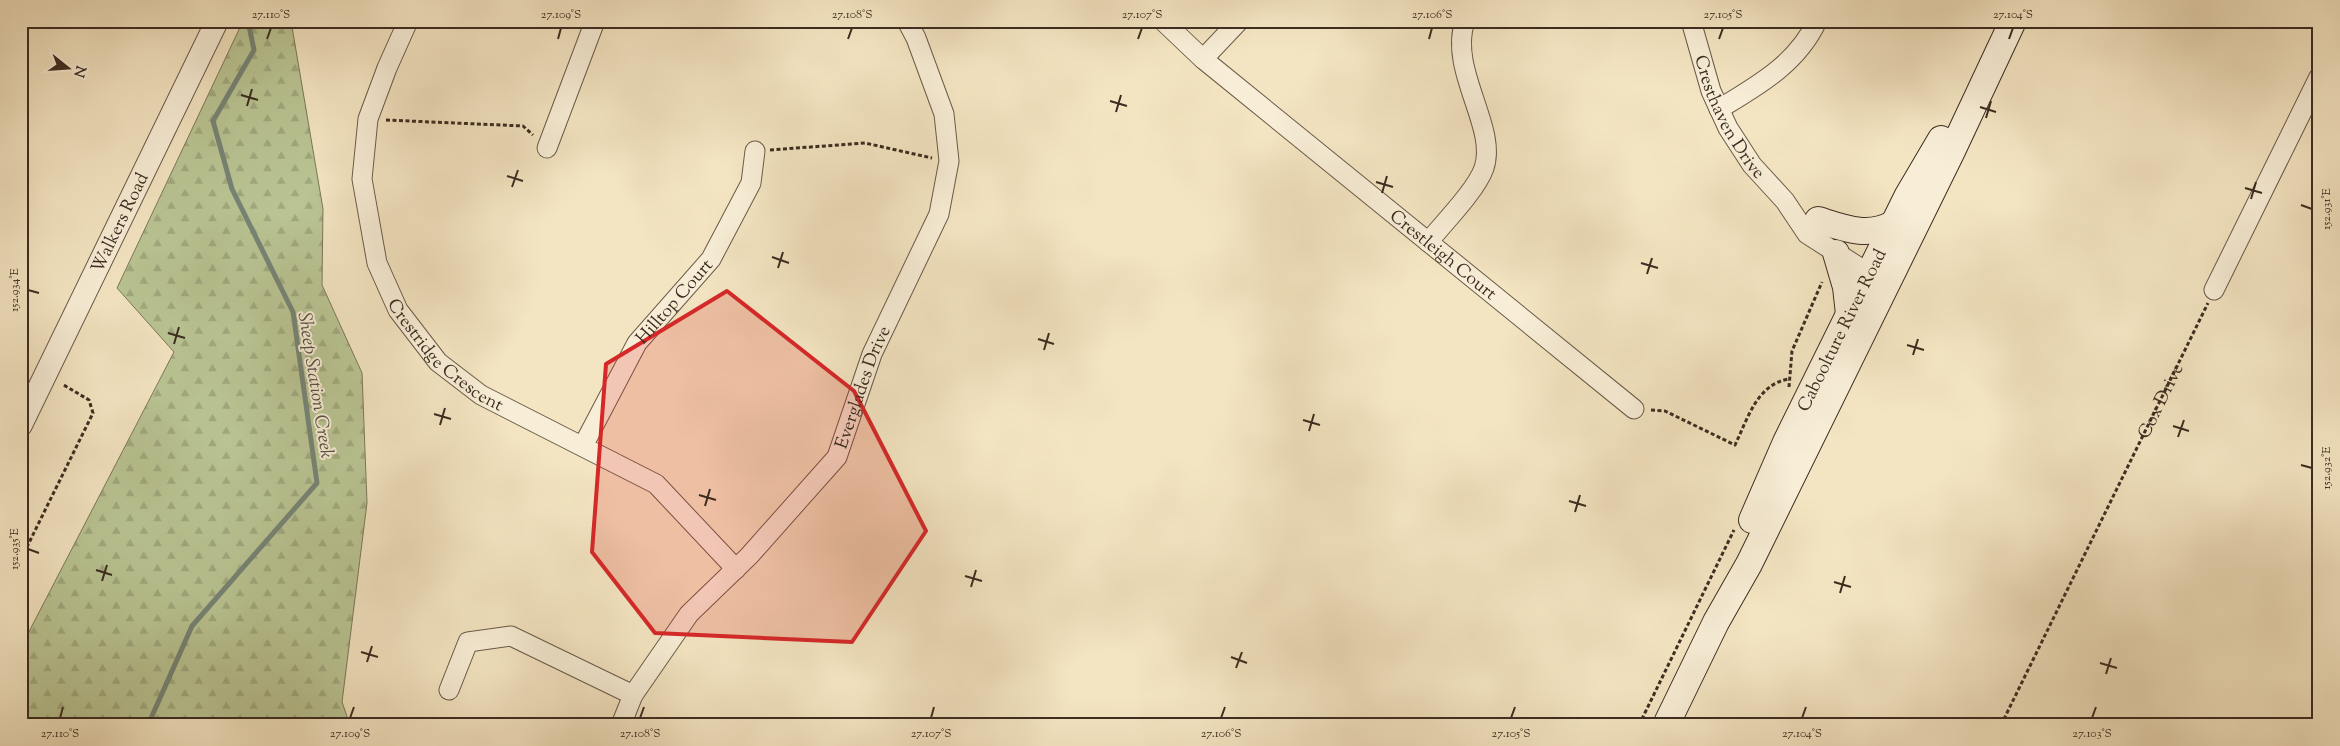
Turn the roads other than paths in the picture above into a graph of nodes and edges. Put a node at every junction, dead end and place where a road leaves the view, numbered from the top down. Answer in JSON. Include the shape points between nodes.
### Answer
{"nodes":[{"id":1,"x":408,"y":21,"type":"edge"},
{"id":2,"x":594,"y":21,"type":"edge"},
{"id":3,"x":907,"y":21,"type":"edge"},
{"id":4,"x":1162,"y":21,"type":"edge"},
{"id":5,"x":1240,"y":21,"type":"edge"},
{"id":6,"x":1465,"y":21,"type":"edge"},
{"id":7,"x":1691,"y":21,"type":"edge"},
{"id":8,"x":1817,"y":21,"type":"edge"},
{"id":9,"x":2013,"y":21,"type":"edge"},
{"id":10,"x":213,"y":29,"type":"edge"},
{"id":11,"x":1998,"y":52,"type":"junction"},
{"id":12,"x":1203,"y":59,"type":"junction"},
{"id":13,"x":2319,"y":77,"type":"edge"},
{"id":14,"x":1719,"y":109,"type":"junction"},
{"id":15,"x":546,"y":148,"type":"road end"},
{"id":16,"x":754,"y":151,"type":"road end"},
{"id":17,"x":1785,"y":201,"type":"junction"},
{"id":18,"x":1818,"y":220,"type":"junction"},
{"id":19,"x":1893,"y":224,"type":"junction"},
{"id":20,"x":1428,"y":242,"type":"junction"},
{"id":21,"x":1836,"y":253,"type":"junction"},
{"id":22,"x":1880,"y":274,"type":"junction"},
{"id":23,"x":2214,"y":290,"type":"road end"},
{"id":24,"x":1849,"y":314,"type":"junction"},
{"id":25,"x":1634,"y":409,"type":"road end"},
{"id":26,"x":24,"y":414,"type":"edge"},
{"id":27,"x":583,"y":446,"type":"junction"},
{"id":28,"x":736,"y":569,"type":"junction"},
{"id":29,"x":1716,"y":622,"type":"junction"},
{"id":30,"x":449,"y":690,"type":"dead end"},
{"id":31,"x":633,"y":695,"type":"junction"},
{"id":32,"x":621,"y":725,"type":"edge"},
{"id":33,"x":1666,"y":725,"type":"edge"}],
"edges":[{"from":1,"to":27,"type":"street","name":"Crestridge Crescent","via":[[368,120],[362,179],[377,263],[398,310],[438,362],[481,395]]},
{"from":2,"to":15,"type":"street"},
{"from":3,"to":28,"type":"street","name":"Everglades Drive","via":[[944,114],[949,162],[938,214],[872,354],[836,457]]},
{"from":4,"to":12,"type":"street","name":"Crestleigh Court"},
{"from":5,"to":12,"type":"street"},
{"from":6,"to":20,"type":"street","via":[[1461,54],[1486,141],[1487,159],[1484,170]]},
{"from":7,"to":14,"type":"street","name":"Cresthaven Drive","via":[[1704,71]]},
{"from":8,"to":14,"type":"street","via":[[1810,36],[1792,58],[1772,76]]},
{"from":9,"to":11,"type":"main road","name":"Caboolture River Road"},
{"from":10,"to":26,"type":"street","name":"Walkers Road"},
{"from":11,"to":19,"type":"main road","name":"Caboolture River Road","via":[[1938,143]]},
{"from":11,"to":22,"type":"main road","name":"Caboolture River Road","via":[[1952,151]]},
{"from":12,"to":20,"type":"street","name":"Crestleigh Court"},
{"from":13,"to":23,"type":"street"},
{"from":14,"to":17,"type":"street","name":"Cresthaven Drive","via":[[1752,165]]},
{"from":16,"to":27,"type":"street","name":"Hilltop Court","via":[[751,183],[711,258],[637,344]]},
{"from":17,"to":18,"type":"street","name":"Cresthaven Drive"},
{"from":17,"to":21,"type":"street","name":"Cresthaven Drive","via":[[1807,234]]},
{"from":18,"to":19,"type":"main road","via":[[1856,232],[1885,229]]},
{"from":18,"to":22,"type":"street","name":"Cresthaven Drive"},
{"from":19,"to":22,"type":"main road","name":"Caboolture River Road"},
{"from":20,"to":25,"type":"street","name":"Crestleigh Court"},
{"from":21,"to":22,"type":"street","name":"Cresthaven Drive"},
{"from":21,"to":24,"type":"main road","via":[[1846,287]]},
{"from":22,"to":24,"type":"main road","name":"Caboolture River Road"},
{"from":22,"to":29,"type":"main road","name":"Caboolture River Road","via":[[1749,564]]},
{"from":24,"to":29,"type":"main road","name":"Caboolture River Road","via":[[1786,442],[1736,558]]},
{"from":27,"to":28,"type":"street","name":"Crestridge Crescent","via":[[656,484]]},
{"from":28,"to":31,"type":"street","name":"Everglades Drive","via":[[690,614]]},
{"from":29,"to":33,"type":"main road","name":"Caboolture River Road"},
{"from":30,"to":31,"type":"street","via":[[468,642],[511,636]]},
{"from":31,"to":32,"type":"street","name":"Everglades Drive"}]}
